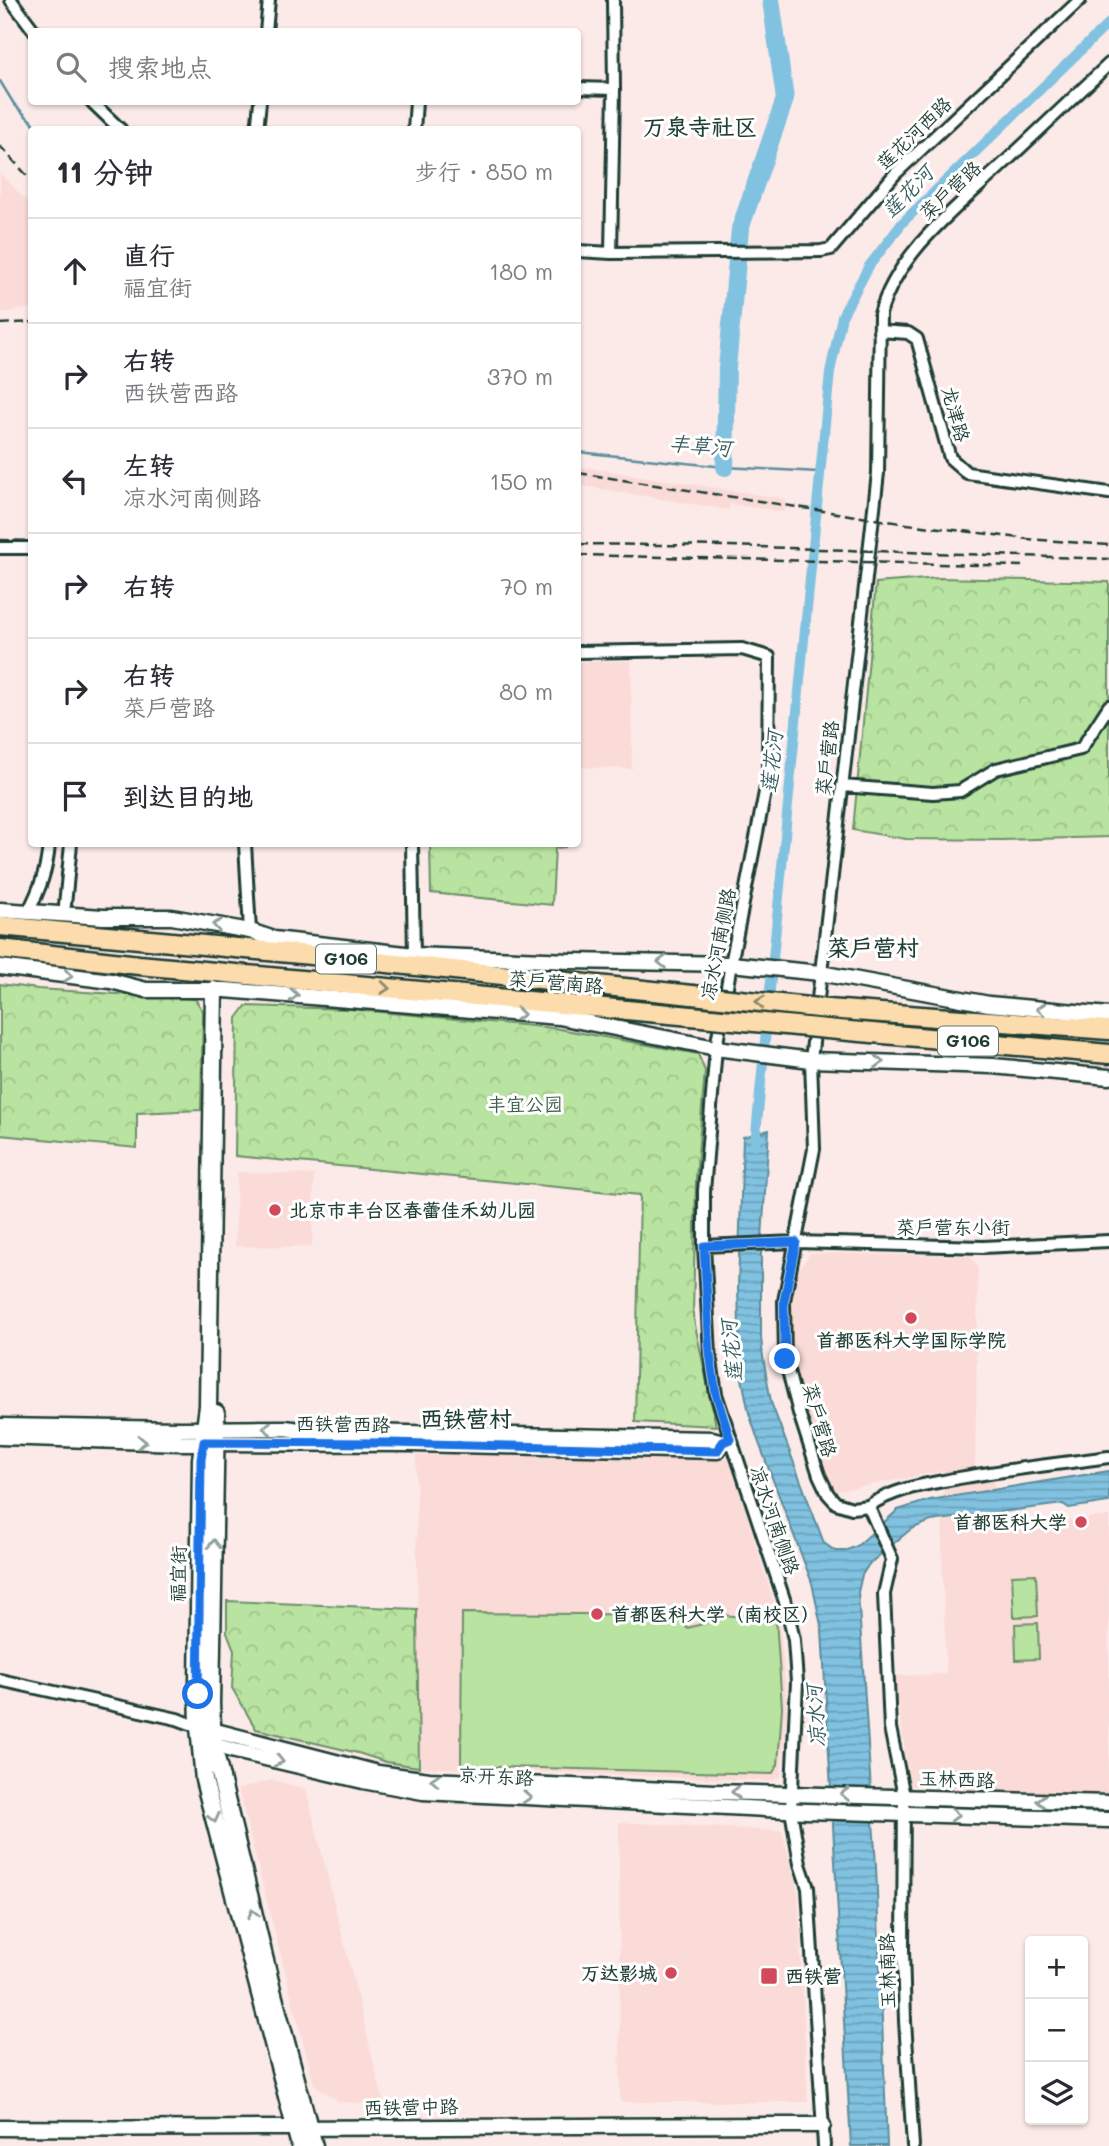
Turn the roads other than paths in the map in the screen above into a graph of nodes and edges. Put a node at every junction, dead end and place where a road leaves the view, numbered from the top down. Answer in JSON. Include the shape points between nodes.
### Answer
{"nodes":[{"id":1,"x":11,"y":0,"type":"edge"},
{"id":2,"x":269,"y":0,"type":"edge"},
{"id":3,"x":613,"y":0,"type":"edge"},
{"id":4,"x":1080,"y":0,"type":"edge"},
{"id":5,"x":32,"y":28,"type":"edge"},
{"id":6,"x":266,"y":28,"type":"edge"},
{"id":7,"x":1109,"y":64,"type":"edge"},
{"id":8,"x":581,"y":88,"type":"edge"},
{"id":9,"x":614,"y":89,"type":"junction"},
{"id":10,"x":95,"y":105,"type":"edge"},
{"id":11,"x":260,"y":105,"type":"edge"},
{"id":12,"x":416,"y":105,"type":"edge"},
{"id":13,"x":117,"y":126,"type":"edge"},
{"id":14,"x":257,"y":126,"type":"edge"},
{"id":15,"x":414,"y":126,"type":"edge"},
{"id":16,"x":581,"y":251,"type":"edge"},
{"id":17,"x":611,"y":253,"type":"junction"},
{"id":18,"x":879,"y":331,"type":"junction"},
{"id":19,"x":1109,"y":493,"type":"edge"},
{"id":20,"x":0,"y":548,"type":"edge"},
{"id":21,"x":28,"y":548,"type":"edge"},
{"id":22,"x":581,"y":652,"type":"edge"},
{"id":23,"x":1109,"y":706,"type":"edge"},
{"id":24,"x":842,"y":786,"type":"junction"},
{"id":25,"x":49,"y":847,"type":"edge"},
{"id":26,"x":71,"y":847,"type":"edge"},
{"id":27,"x":245,"y":847,"type":"edge"},
{"id":28,"x":412,"y":847,"type":"edge"},
{"id":29,"x":65,"y":905,"type":"dead end"},
{"id":30,"x":0,"y":910,"type":"edge"},
{"id":31,"x":28,"y":912,"type":"junction"},
{"id":32,"x":0,"y":926,"type":"edge"},
{"id":33,"x":250,"y":931,"type":"junction"},
{"id":34,"x":274,"y":939,"type":"junction"},
{"id":35,"x":0,"y":949,"type":"edge"},
{"id":36,"x":311,"y":955,"type":"junction"},
{"id":37,"x":414,"y":955,"type":"junction"},
{"id":38,"x":731,"y":964,"type":"junction"},
{"id":39,"x":0,"y":967,"type":"edge"},
{"id":40,"x":820,"y":973,"type":"junction"},
{"id":41,"x":219,"y":990,"type":"junction"},
{"id":42,"x":1109,"y":1015,"type":"edge"},
{"id":43,"x":1109,"y":1030,"type":"edge"},
{"id":44,"x":716,"y":1048,"type":"junction"},
{"id":45,"x":1109,"y":1054,"type":"edge"},
{"id":46,"x":811,"y":1060,"type":"junction"},
{"id":47,"x":1109,"y":1077,"type":"edge"},
{"id":48,"x":1109,"y":1241,"type":"edge"},
{"id":49,"x":796,"y":1242,"type":"junction"},
{"id":50,"x":704,"y":1246,"type":"junction"},
{"id":51,"x":0,"y":1426,"type":"edge"},
{"id":52,"x":211,"y":1435,"type":"junction"},
{"id":53,"x":0,"y":1437,"type":"edge"},
{"id":54,"x":728,"y":1441,"type":"junction"},
{"id":55,"x":1109,"y":1457,"type":"edge"},
{"id":56,"x":869,"y":1509,"type":"junction"},
{"id":57,"x":0,"y":1680,"type":"edge"},
{"id":58,"x":208,"y":1734,"type":"junction"},
{"id":59,"x":798,"y":1793,"type":"junction"},
{"id":60,"x":904,"y":1796,"type":"junction"},
{"id":61,"x":1109,"y":1803,"type":"edge"},
{"id":62,"x":799,"y":1810,"type":"junction"},
{"id":63,"x":905,"y":1814,"type":"junction"},
{"id":64,"x":1109,"y":1820,"type":"edge"},
{"id":65,"x":823,"y":2125,"type":"junction"},
{"id":66,"x":0,"y":2128,"type":"edge"},
{"id":67,"x":303,"y":2128,"type":"junction"},
{"id":68,"x":300,"y":2146,"type":"edge"},
{"id":69,"x":314,"y":2146,"type":"edge"},
{"id":70,"x":824,"y":2146,"type":"edge"},
{"id":71,"x":914,"y":2146,"type":"edge"}],
"edges":[{"from":1,"to":5,"type":"street"},
{"from":2,"to":6,"type":"street"},
{"from":3,"to":9,"type":"street"},
{"from":4,"to":17,"type":"street","name":"莲花河西路","via":[[895,174],[831,249]]},
{"from":7,"to":18,"type":"street","name":"菜户营路","via":[[926,237],[883,302]]},
{"from":8,"to":9,"type":"street"},
{"from":9,"to":17,"type":"street"},
{"from":10,"to":13,"type":"street"},
{"from":11,"to":14,"type":"street"},
{"from":12,"to":15,"type":"street"},
{"from":16,"to":17,"type":"street","name":"莲花河西路"},
{"from":18,"to":19,"type":"street","name":"龙津路","via":[[908,333],[917,339],[950,458],[967,473]]},
{"from":18,"to":24,"type":"street","name":"菜户营路","via":[[878,473]]},
{"from":20,"to":21,"type":"street"},
{"from":22,"to":38,"type":"street","name":"凉水河南侧路","via":[[742,649],[769,657],[768,777]]},
{"from":23,"to":24,"type":"street","via":[[1081,749],[996,769],[960,791]]},
{"from":24,"to":40,"type":"street","name":"菜户营路"},
{"from":25,"to":31,"type":"street","via":[[41,889]]},
{"from":26,"to":29,"type":"street"},
{"from":27,"to":33,"type":"street"},
{"from":28,"to":37,"type":"street"},
{"from":30,"to":31,"type":"street","name":"菜户营南路"},
{"from":33,"to":31,"type":"street","name":"菜户营南路","one_way":true,"via":[[172,918]]},
{"from":32,"to":36,"type":"highway","name":"菜户营南路","number":"G106"},
{"from":33,"to":34,"type":"street","name":"菜户营南路"},
{"from":34,"to":36,"type":"highway"},
{"from":34,"to":37,"type":"street","name":"菜户营南路"},
{"from":35,"to":45,"type":"highway","name":"菜户营南路","number":"G106","one_way":true,"bridge":true},
{"from":43,"to":36,"type":"highway","name":"菜户营南路","number":"G106","one_way":true,"bridge":true,"via":[[828,1009]]},
{"from":38,"to":37,"type":"street","name":"菜户营南路","one_way":true},
{"from":38,"to":40,"type":"street","name":"菜户营南路"},
{"from":38,"to":44,"type":"street","name":"凉水河南侧路"},
{"from":39,"to":41,"type":"street","name":"菜户营南路","one_way":true,"via":[[111,981],[145,990]]},
{"from":42,"to":40,"type":"street","one_way":true,"via":[[989,1004]]},
{"from":40,"to":46,"type":"street","name":"菜户营路"},
{"from":41,"to":44,"type":"street","name":"菜户营南路","one_way":true,"via":[[559,1017]]},
{"from":41,"to":52,"type":"main road","name":"福宜街","via":[[208,1406]]},
{"from":44,"to":46,"type":"street","name":"菜户营南路"},
{"from":44,"to":50,"type":"street","name":"凉水河南侧路"},
{"from":46,"to":47,"type":"street","one_way":true,"via":[[993,1066]]},
{"from":46,"to":49,"type":"street","name":"菜户营路","via":[[814,1149]]},
{"from":48,"to":49,"type":"street","name":"菜户营东小街","via":[[983,1247]]},
{"from":49,"to":50,"type":"street","name":"菜户营东小街"},
{"from":49,"to":56,"type":"street","name":"菜户营路","via":[[784,1312],[785,1359],[799,1413],[828,1494],[836,1503]]},
{"from":50,"to":54,"type":"street","name":"凉水河南侧路","via":[[710,1354]]},
{"from":51,"to":52,"type":"street","name":"西铁营西路"},
{"from":53,"to":52,"type":"street","name":"西铁营西路","one_way":true},
{"from":52,"to":54,"type":"street","name":"西铁营西路","via":[[717,1451]]},
{"from":52,"to":58,"type":"main road","name":"福宜街","via":[[201,1459]]},
{"from":54,"to":59,"type":"street","name":"凉水河南侧路","via":[[794,1640]]},
{"from":55,"to":56,"type":"street","via":[[907,1488],[888,1494]]},
{"from":56,"to":60,"type":"street","name":"玉林南路","bridge":true,"via":[[892,1559],[884,1594],[890,1728]]},
{"from":57,"to":58,"type":"street","name":"京开东路","via":[[177,1720]]},
{"from":59,"to":58,"type":"street","name":"京开东路","one_way":true,"via":[[429,1780],[378,1773]]},
{"from":58,"to":62,"type":"street","name":"京开东路","one_way":true,"via":[[363,1781],[423,1792]]},
{"from":67,"to":58,"type":"main road","name":"福宜街","one_way":true},
{"from":58,"to":67,"type":"main road","name":"福宜街","one_way":true,"via":[[205,1780]]},
{"from":60,"to":59,"type":"street","name":"玉林西路","one_way":true},
{"from":59,"to":62,"type":"street","name":"凉水河南侧路"},
{"from":61,"to":60,"type":"street","name":"玉林西路","one_way":true},
{"from":60,"to":63,"type":"street","name":"玉林南路"},
{"from":62,"to":63,"type":"street","name":"玉林西路"},
{"from":62,"to":65,"type":"street","name":"凉水河南侧路"},
{"from":63,"to":64,"type":"street","name":"玉林西路","one_way":true},
{"from":63,"to":71,"type":"street","name":"玉林南路","via":[[903,1950]]},
{"from":65,"to":67,"type":"street","name":"西铁营中路"},
{"from":65,"to":70,"type":"street","name":"凉水河南侧路"},
{"from":66,"to":67,"type":"street","name":"西铁营中路"},
{"from":67,"to":68,"type":"main road","name":"福宜街"},
{"from":67,"to":69,"type":"main road","name":"福宜街"}]}
